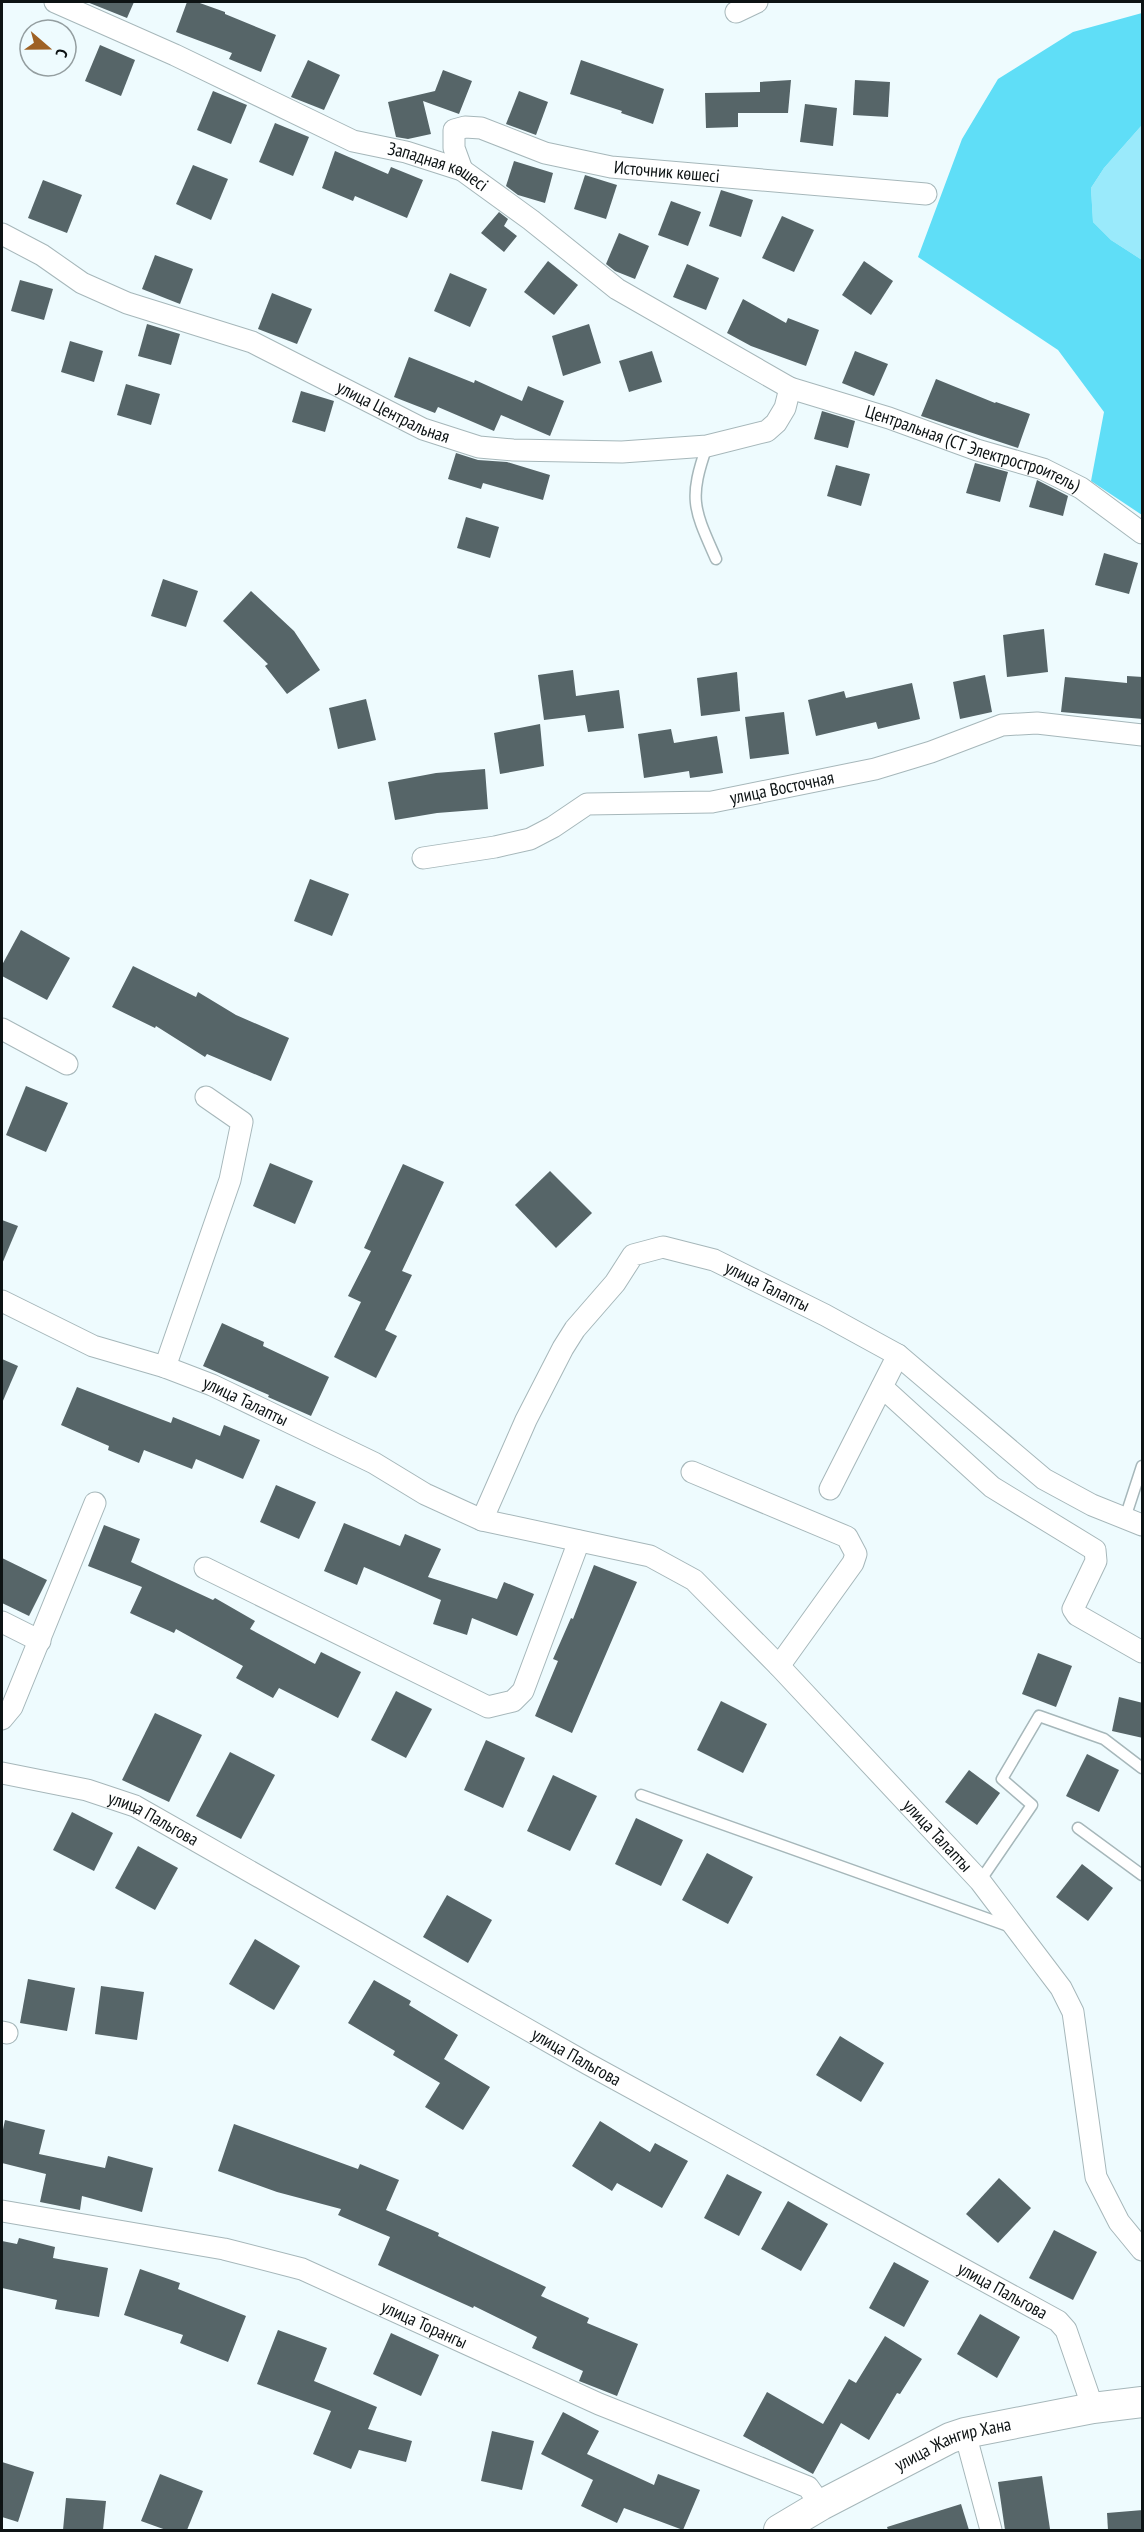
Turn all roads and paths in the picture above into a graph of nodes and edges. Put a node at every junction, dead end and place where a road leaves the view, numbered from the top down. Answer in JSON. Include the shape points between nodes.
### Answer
{"nodes":[{"id":1,"x":55,"y":2,"type":"edge"},
{"id":2,"x":757,"y":2,"type":"edge"},
{"id":3,"x":736,"y":12,"type":"dead end"},
{"id":4,"x":462,"y":170,"type":"junction"},
{"id":5,"x":926,"y":194,"type":"dead end"},
{"id":6,"x":2,"y":234,"type":"edge"},
{"id":7,"x":790,"y":388,"type":"junction"},
{"id":8,"x":707,"y":446,"type":"junction"},
{"id":9,"x":1143,"y":532,"type":"edge"},
{"id":10,"x":716,"y":559,"type":"dead end"},
{"id":11,"x":1143,"y":735,"type":"edge"},
{"id":12,"x":423,"y":858,"type":"dead end"},
{"id":13,"x":2,"y":1029,"type":"edge"},
{"id":14,"x":67,"y":1065,"type":"dead end"},
{"id":15,"x":206,"y":1097,"type":"dead end"},
{"id":16,"x":2,"y":1301,"type":"edge"},
{"id":17,"x":898,"y":1355,"type":"junction"},
{"id":18,"x":165,"y":1367,"type":"junction"},
{"id":19,"x":882,"y":1387,"type":"junction"},
{"id":20,"x":1143,"y":1466,"type":"edge"},
{"id":21,"x":692,"y":1472,"type":"dead end"},
{"id":22,"x":830,"y":1489,"type":"dead end"},
{"id":23,"x":95,"y":1503,"type":"dead end"},
{"id":24,"x":482,"y":1520,"type":"junction"},
{"id":25,"x":1134,"y":1521,"type":"edge"},
{"id":26,"x":579,"y":1541,"type":"junction"},
{"id":27,"x":205,"y":1568,"type":"dead end"},
{"id":28,"x":2,"y":1622,"type":"edge"},
{"id":29,"x":40,"y":1641,"type":"junction"},
{"id":30,"x":1143,"y":1652,"type":"edge"},
{"id":31,"x":779,"y":1666,"type":"junction"},
{"id":32,"x":2,"y":1719,"type":"edge"},
{"id":33,"x":1143,"y":1768,"type":"edge"},
{"id":34,"x":2,"y":1773,"type":"edge"},
{"id":35,"x":641,"y":1795,"type":"dead end"},
{"id":36,"x":1078,"y":1828,"type":"dead end"},
{"id":37,"x":1143,"y":1875,"type":"edge"},
{"id":38,"x":980,"y":1881,"type":"junction"},
{"id":39,"x":1014,"y":1928,"type":"junction"},
{"id":40,"x":2,"y":2211,"type":"edge"},
{"id":41,"x":1143,"y":2250,"type":"edge"},
{"id":42,"x":1143,"y":2402,"type":"edge"},
{"id":43,"x":1094,"y":2408,"type":"junction"},
{"id":44,"x":965,"y":2433,"type":"junction"},
{"id":45,"x":821,"y":2505,"type":"junction"},
{"id":46,"x":780,"y":2530,"type":"edge"},
{"id":47,"x":991,"y":2530,"type":"edge"}],
"edges":[{"from":1,"to":4,"type":"street","name":"Западная көшесі","via":[[353,141]]},
{"from":2,"to":3,"type":"street"},
{"from":4,"to":5,"type":"street","name":"Источник көшесі","via":[[454,148],[454,130],[465,127],[481,128],[545,153],[611,168]]},
{"from":4,"to":7,"type":"street","name":"Западная көшесі","via":[[616,289]]},
{"from":6,"to":8,"type":"street","name":"улица Центральная","via":[[42,255],[81,283],[127,303],[252,342],[423,429],[479,447],[622,452]]},
{"from":7,"to":8,"type":"street","name":"улица Центральная","via":[[785,408],[766,430]]},
{"from":7,"to":9,"type":"street","name":"Центральная (СТ Электростроитель)","via":[[1044,469],[1081,488]]},
{"from":8,"to":10,"type":"lane","via":[[694,499]]},
{"from":11,"to":12,"type":"street","name":"улица Восточная","via":[[1037,723],[1002,726],[875,769],[712,802],[586,804],[530,838]]},
{"from":13,"to":14,"type":"street"},
{"from":15,"to":18,"type":"street","via":[[242,1122],[230,1180]]},
{"from":16,"to":18,"type":"street","name":"улица Талапты","via":[[93,1346]]},
{"from":17,"to":19,"type":"street"},
{"from":17,"to":24,"type":"street","name":"улица Талапты","via":[[714,1260],[663,1246],[633,1255],[563,1348]]},
{"from":17,"to":25,"type":"street","name":"улица Талапты","via":[[1044,1479],[1092,1505]]},
{"from":18,"to":24,"type":"street","name":"улица Талапты","via":[[256,1405]]},
{"from":19,"to":22,"type":"street"},
{"from":19,"to":30,"type":"street","via":[[992,1487],[1095,1550],[1096,1561],[1074,1609],[1077,1615]]},
{"from":20,"to":25,"type":"lane"},
{"from":21,"to":31,"type":"street","via":[[847,1537],[856,1554]]},
{"from":23,"to":29,"type":"street"},
{"from":24,"to":26,"type":"street","name":"улица Талапты"},
{"from":26,"to":27,"type":"street","via":[[523,1691],[513,1701],[488,1707]]},
{"from":26,"to":31,"type":"street","name":"улица Талапты","via":[[650,1556],[694,1580]]},
{"from":28,"to":29,"type":"street"},
{"from":29,"to":32,"type":"street","via":[[12,1707]]},
{"from":31,"to":38,"type":"street","name":"улица Талапты"},
{"from":33,"to":38,"type":"lane","via":[[1104,1740],[1039,1716],[1002,1779],[1032,1805]]},
{"from":34,"to":43,"type":"street","name":"улица Пальгова","via":[[87,1790],[135,1806],[588,2064],[1058,2321],[1066,2330]]},
{"from":35,"to":39,"type":"lane"},
{"from":36,"to":37,"type":"lane"},
{"from":38,"to":39,"type":"street","name":"улица Талапты"},
{"from":39,"to":41,"type":"street","name":"улица Талапты","via":[[1061,1988],[1073,2012],[1096,2176],[1119,2222]]},
{"from":40,"to":45,"type":"street","name":"улица Торангы","via":[[224,2249],[302,2269],[599,2404],[808,2487]]},
{"from":42,"to":43,"type":"street","name":"улица Жангир Хана"},
{"from":43,"to":44,"type":"street","name":"улица Жангир Хана"},
{"from":44,"to":45,"type":"street","name":"улица Жангир Хана"},
{"from":44,"to":47,"type":"street"},
{"from":45,"to":46,"type":"street","name":"улица Жангир Хана"}]}
